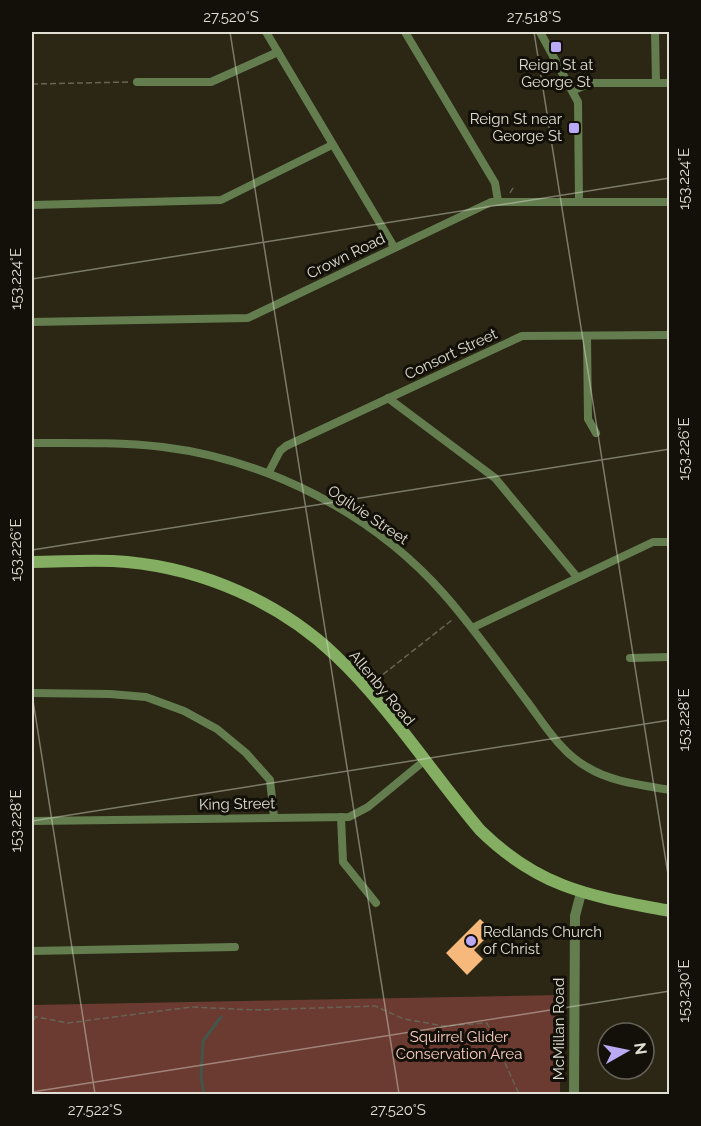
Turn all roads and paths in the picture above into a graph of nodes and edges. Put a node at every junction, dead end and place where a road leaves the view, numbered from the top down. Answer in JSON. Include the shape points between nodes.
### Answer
{"nodes":[{"id":1,"x":266,"y":32,"type":"edge"},
{"id":2,"x":405,"y":32,"type":"edge"},
{"id":3,"x":540,"y":32,"type":"edge"},
{"id":4,"x":655,"y":32,"type":"edge"},
{"id":5,"x":278,"y":52,"type":"junction"},
{"id":6,"x":137,"y":82,"type":"joint"},
{"id":7,"x":656,"y":83,"type":"junction"},
{"id":8,"x":669,"y":83,"type":"edge"},
{"id":9,"x":32,"y":84,"type":"edge"},
{"id":10,"x":574,"y":90,"type":"junction"},
{"id":11,"x":332,"y":145,"type":"junction"},
{"id":12,"x":514,"y":186,"type":"dead end"},
{"id":13,"x":510,"y":194,"type":"dead end"},
{"id":14,"x":498,"y":201,"type":"junction"},
{"id":15,"x":579,"y":202,"type":"junction"},
{"id":16,"x":669,"y":202,"type":"edge"},
{"id":17,"x":32,"y":205,"type":"edge"},
{"id":18,"x":394,"y":247,"type":"junction"},
{"id":19,"x":32,"y":322,"type":"edge"},
{"id":20,"x":669,"y":335,"type":"edge"},
{"id":21,"x":587,"y":336,"type":"junction"},
{"id":22,"x":388,"y":398,"type":"junction"},
{"id":23,"x":596,"y":432,"type":"dead end"},
{"id":24,"x":32,"y":442,"type":"edge"},
{"id":25,"x":269,"y":472,"type":"junction"},
{"id":26,"x":669,"y":542,"type":"edge"},
{"id":27,"x":32,"y":562,"type":"edge"},
{"id":28,"x":577,"y":577,"type":"junction"},
{"id":29,"x":459,"y":614,"type":"junction"},
{"id":30,"x":472,"y":628,"type":"junction"},
{"id":31,"x":669,"y":657,"type":"edge"},
{"id":32,"x":630,"y":658,"type":"dead end"},
{"id":33,"x":366,"y":688,"type":"junction"},
{"id":34,"x":32,"y":693,"type":"edge"},
{"id":35,"x":424,"y":761,"type":"junction"},
{"id":36,"x":669,"y":790,"type":"edge"},
{"id":37,"x":274,"y":817,"type":"junction"},
{"id":38,"x":341,"y":817,"type":"junction"},
{"id":39,"x":32,"y":821,"type":"edge"},
{"id":40,"x":580,"y":893,"type":"junction"},
{"id":41,"x":376,"y":903,"type":"dead end"},
{"id":42,"x":669,"y":911,"type":"edge"},
{"id":43,"x":235,"y":946,"type":"dead end"},
{"id":44,"x":32,"y":951,"type":"edge"},
{"id":45,"x":32,"y":1016,"type":"edge"},
{"id":46,"x":37,"y":1016,"type":"junction"},
{"id":47,"x":32,"y":1022,"type":"edge"},
{"id":48,"x":519,"y":1095,"type":"edge"},
{"id":49,"x":574,"y":1095,"type":"edge"}],
"edges":[{"from":1,"to":5,"type":"street"},
{"from":2,"to":14,"type":"street","via":[[495,183]]},
{"from":3,"to":10,"type":"street"},
{"from":4,"to":7,"type":"street"},
{"from":5,"to":6,"type":"street","via":[[211,82]]},
{"from":5,"to":11,"type":"street"},
{"from":6,"to":9,"type":"path"},
{"from":7,"to":8,"type":"street"},
{"from":7,"to":10,"type":"street","via":[[590,83]]},
{"from":10,"to":15,"type":"street","via":[[579,107]]},
{"from":11,"to":17,"type":"street","via":[[221,200]]},
{"from":11,"to":18,"type":"street"},
{"from":12,"to":13,"type":"path"},
{"from":14,"to":15,"type":"street","name":"Crown Road"},
{"from":14,"to":18,"type":"street","name":"Crown Road"},
{"from":15,"to":16,"type":"street","name":"Crown Road"},
{"from":18,"to":19,"type":"street","name":"Crown Road","via":[[248,318]]},
{"from":20,"to":21,"type":"street","name":"Consort Street"},
{"from":21,"to":22,"type":"street","name":"Consort Street","via":[[522,336]]},
{"from":21,"to":23,"type":"street","via":[[588,419]]},
{"from":22,"to":25,"type":"street","name":"Consort Street","via":[[286,446]]},
{"from":22,"to":28,"type":"street","via":[[495,477]]},
{"from":24,"to":25,"type":"street","name":"Ogilvie Street","via":[[165,448]]},
{"from":25,"to":29,"type":"street","name":"Ogilvie Street","via":[[345,512],[390,542],[421,570]]},
{"from":26,"to":28,"type":"street","via":[[653,542]]},
{"from":27,"to":33,"type":"main road","name":"Allenby Road","via":[[127,562],[204,577],[243,593],[305,630]]},
{"from":28,"to":30,"type":"street"},
{"from":29,"to":30,"type":"street","name":"Ogilvie Street"},
{"from":29,"to":33,"type":"path"},
{"from":30,"to":36,"type":"street","name":"Ogilvie Street","via":[[551,734],[585,766],[602,775]]},
{"from":31,"to":32,"type":"street"},
{"from":33,"to":35,"type":"main road","name":"Allenby Road"},
{"from":34,"to":37,"type":"street","via":[[146,697],[184,711],[217,729],[270,780]]},
{"from":35,"to":38,"type":"street","name":"King Street","via":[[368,807]]},
{"from":35,"to":40,"type":"main road","name":"Allenby Road","via":[[501,851],[534,873]]},
{"from":37,"to":38,"type":"street","name":"King Street"},
{"from":37,"to":39,"type":"street","name":"King Street"},
{"from":38,"to":41,"type":"street","via":[[343,862]]},
{"from":40,"to":42,"type":"main road","name":"Allenby Road"},
{"from":40,"to":49,"type":"street","name":"McMillan Road","via":[[575,916]]},
{"from":43,"to":44,"type":"street"},
{"from":45,"to":46,"type":"path"},
{"from":46,"to":47,"type":"path"},
{"from":46,"to":48,"type":"path","via":[[69,1023],[191,1007],[255,1010],[375,1006],[404,1019],[444,1026],[487,1023]]}]}
